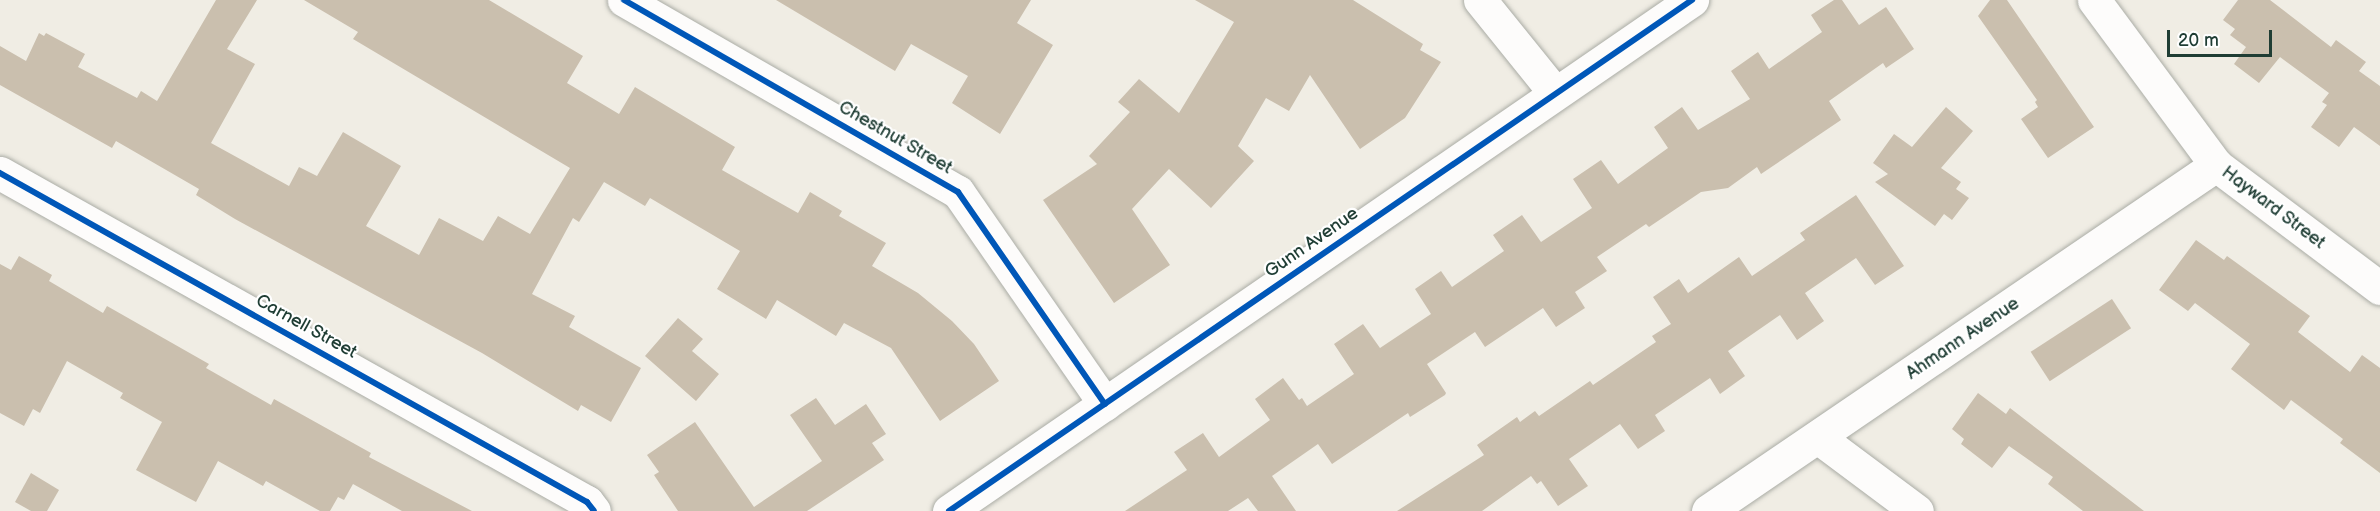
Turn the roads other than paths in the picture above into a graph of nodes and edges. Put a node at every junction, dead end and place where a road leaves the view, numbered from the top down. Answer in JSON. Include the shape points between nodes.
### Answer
{"nodes":[{"id":1,"x":624,"y":0,"type":"edge"},
{"id":2,"x":1480,"y":0,"type":"edge"},
{"id":3,"x":1692,"y":0,"type":"edge"},
{"id":4,"x":2094,"y":0,"type":"edge"},
{"id":5,"x":1555,"y":93,"type":"junction"},
{"id":6,"x":2216,"y":165,"type":"junction"},
{"id":7,"x":0,"y":173,"type":"edge"},
{"id":8,"x":2380,"y":288,"type":"edge"},
{"id":9,"x":1105,"y":404,"type":"junction"},
{"id":10,"x":1819,"y":438,"type":"junction"},
{"id":11,"x":594,"y":511,"type":"edge"},
{"id":12,"x":949,"y":511,"type":"edge"},
{"id":13,"x":1708,"y":511,"type":"edge"},
{"id":14,"x":1917,"y":511,"type":"edge"}],
"edges":[{"from":1,"to":9,"type":"street","name":"Chestnut Street","via":[[958,192]]},
{"from":2,"to":5,"type":"street"},
{"from":3,"to":5,"type":"street","name":"Gunn Avenue"},
{"from":4,"to":6,"type":"street","name":"Hayward Street"},
{"from":5,"to":9,"type":"street","name":"Gunn Avenue"},
{"from":6,"to":8,"type":"street","name":"Hayward Street"},
{"from":6,"to":10,"type":"street","name":"Ahmann Avenue"},
{"from":7,"to":11,"type":"street","name":"Carnell Street","via":[[587,502]]},
{"from":9,"to":12,"type":"street","name":"Gunn Avenue"},
{"from":10,"to":13,"type":"street","name":"Ahmann Avenue"},
{"from":10,"to":14,"type":"street"}]}
